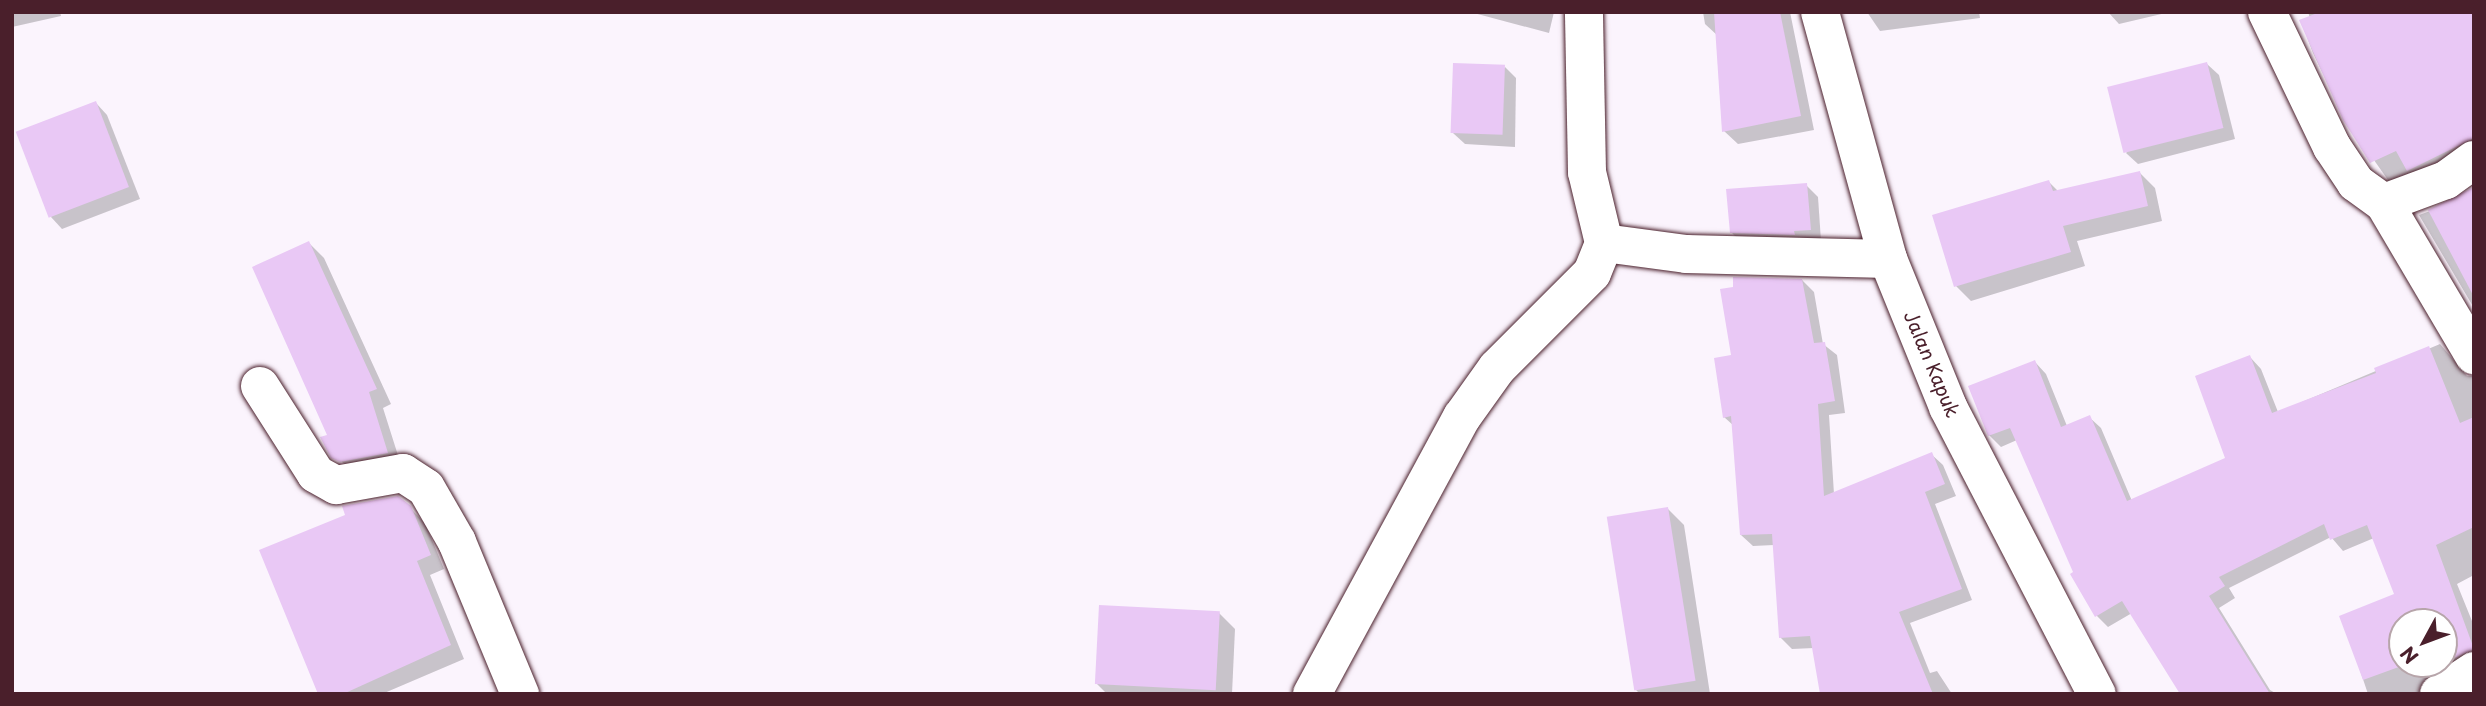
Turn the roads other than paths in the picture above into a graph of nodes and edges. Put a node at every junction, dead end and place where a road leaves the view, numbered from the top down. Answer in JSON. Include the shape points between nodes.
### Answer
{"nodes":[{"id":1,"x":1584,"y":12,"type":"edge"},
{"id":2,"x":1820,"y":12,"type":"edge"},
{"id":3,"x":2267,"y":12,"type":"edge"},
{"id":4,"x":2474,"y":160,"type":"edge"},
{"id":5,"x":2384,"y":203,"type":"junction"},
{"id":6,"x":1604,"y":243,"type":"junction"},
{"id":7,"x":1888,"y":259,"type":"junction"},
{"id":8,"x":2474,"y":355,"type":"edge"},
{"id":9,"x":260,"y":386,"type":"dead end"},
{"id":10,"x":2474,"y":671,"type":"edge"},
{"id":11,"x":520,"y":694,"type":"edge"},
{"id":12,"x":1312,"y":694,"type":"edge"},
{"id":13,"x":2097,"y":694,"type":"edge"},
{"id":14,"x":2439,"y":694,"type":"edge"}],
"edges":[{"from":1,"to":6,"type":"street","via":[[1587,172]]},
{"from":2,"to":7,"type":"street","name":"Jalan Kapuk"},
{"from":3,"to":5,"type":"street","via":[[2332,147],[2356,183]]},
{"from":4,"to":5,"type":"street","via":[[2445,180]]},
{"from":5,"to":8,"type":"street"},
{"from":6,"to":7,"type":"street","via":[[1686,254]]},
{"from":6,"to":12,"type":"street","via":[[1592,273],[1497,368],[1461,417]]},
{"from":7,"to":13,"type":"street","name":"Jalan Kapuk","via":[[1948,407]]},
{"from":9,"to":11,"type":"street","via":[[316,474],[336,485],[403,473],[426,488],[457,542]]},
{"from":10,"to":14,"type":"street"}]}
